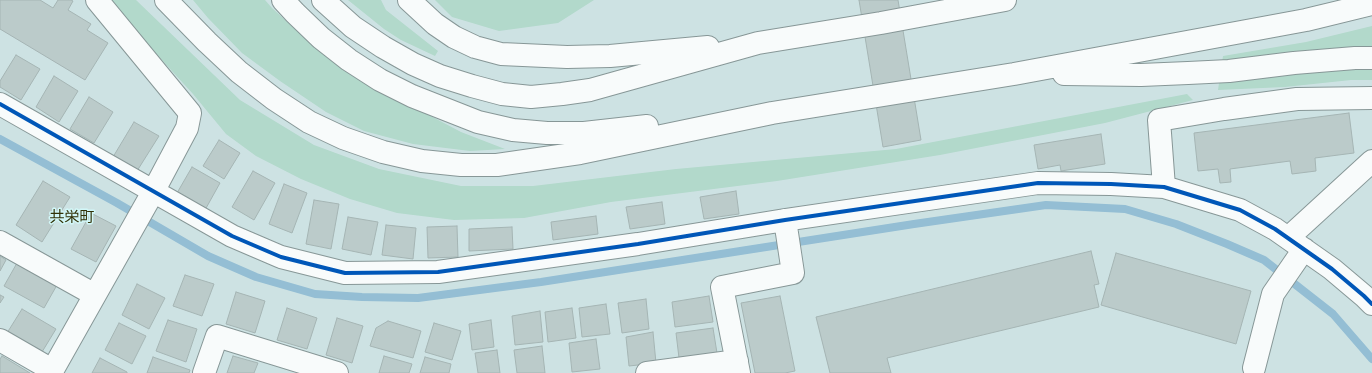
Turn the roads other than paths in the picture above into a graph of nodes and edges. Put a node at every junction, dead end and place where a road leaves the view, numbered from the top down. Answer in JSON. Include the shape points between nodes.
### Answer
{"nodes":[{"id":1,"x":97,"y":0,"type":"edge"},
{"id":2,"x":166,"y":0,"type":"edge"},
{"id":3,"x":283,"y":0,"type":"edge"},
{"id":4,"x":323,"y":0,"type":"edge"},
{"id":5,"x":408,"y":0,"type":"edge"},
{"id":6,"x":1006,"y":0,"type":"edge"},
{"id":7,"x":1372,"y":4,"type":"edge"},
{"id":8,"x":758,"y":43,"type":"junction"},
{"id":9,"x":1372,"y":58,"type":"edge"},
{"id":10,"x":1014,"y":74,"type":"junction"},
{"id":11,"x":1372,"y":98,"type":"edge"},
{"id":12,"x":0,"y":104,"type":"edge"},
{"id":13,"x":772,"y":113,"type":"junction"},
{"id":14,"x":1372,"y":161,"type":"edge"},
{"id":15,"x":1164,"y":187,"type":"junction"},
{"id":16,"x":153,"y":192,"type":"junction"},
{"id":17,"x":785,"y":220,"type":"junction"},
{"id":18,"x":0,"y":242,"type":"edge"},
{"id":19,"x":1296,"y":244,"type":"junction"},
{"id":20,"x":95,"y":295,"type":"junction"},
{"id":21,"x":1372,"y":304,"type":"edge"},
{"id":22,"x":0,"y":340,"type":"edge"},
{"id":23,"x":738,"y":367,"type":"edge"},
{"id":24,"x":1254,"y":368,"type":"dead end"},
{"id":25,"x":51,"y":371,"type":"edge"},
{"id":26,"x":204,"y":373,"type":"edge"},
{"id":27,"x":337,"y":373,"type":"edge"},
{"id":28,"x":647,"y":373,"type":"edge"}],
"edges":[{"from":1,"to":16,"type":"main road","via":[[190,113],[187,128]]},
{"from":2,"to":13,"type":"main road","via":[[239,72],[309,122],[343,138],[383,152],[422,161],[490,165],[537,160]]},
{"from":3,"to":13,"type":"main road","via":[[321,38],[380,80],[412,96],[478,122],[547,133],[584,133]]},
{"from":4,"to":8,"type":"main road","via":[[353,26],[413,64],[440,76],[502,94],[531,97],[590,90]]},
{"from":5,"to":8,"type":"main road","via":[[454,37],[475,47],[501,54],[610,56]]},
{"from":6,"to":8,"type":"main road"},
{"from":7,"to":10,"type":"main road","via":[[1306,20]]},
{"from":9,"to":10,"type":"main road","via":[[1188,73]]},
{"from":10,"to":13,"type":"main road"},
{"from":11,"to":15,"type":"main road","via":[[1297,99],[1159,120]]},
{"from":12,"to":16,"type":"main road"},
{"from":14,"to":19,"type":"main road"},
{"from":15,"to":17,"type":"main road","via":[[1038,183]]},
{"from":15,"to":19,"type":"main road","via":[[1240,210]]},
{"from":16,"to":17,"type":"main road","via":[[232,236],[274,254],[346,273],[438,272]]},
{"from":16,"to":20,"type":"main road"},
{"from":17,"to":23,"type":"main road","via":[[792,273],[722,287]]},
{"from":18,"to":20,"type":"main road"},
{"from":19,"to":21,"type":"main road","via":[[1332,269]]},
{"from":19,"to":24,"type":"main road","via":[[1273,294]]},
{"from":20,"to":25,"type":"main road"},
{"from":22,"to":25,"type":"main road"},
{"from":23,"to":28,"type":"main road"},
{"from":26,"to":27,"type":"main road","via":[[217,336]]}]}
